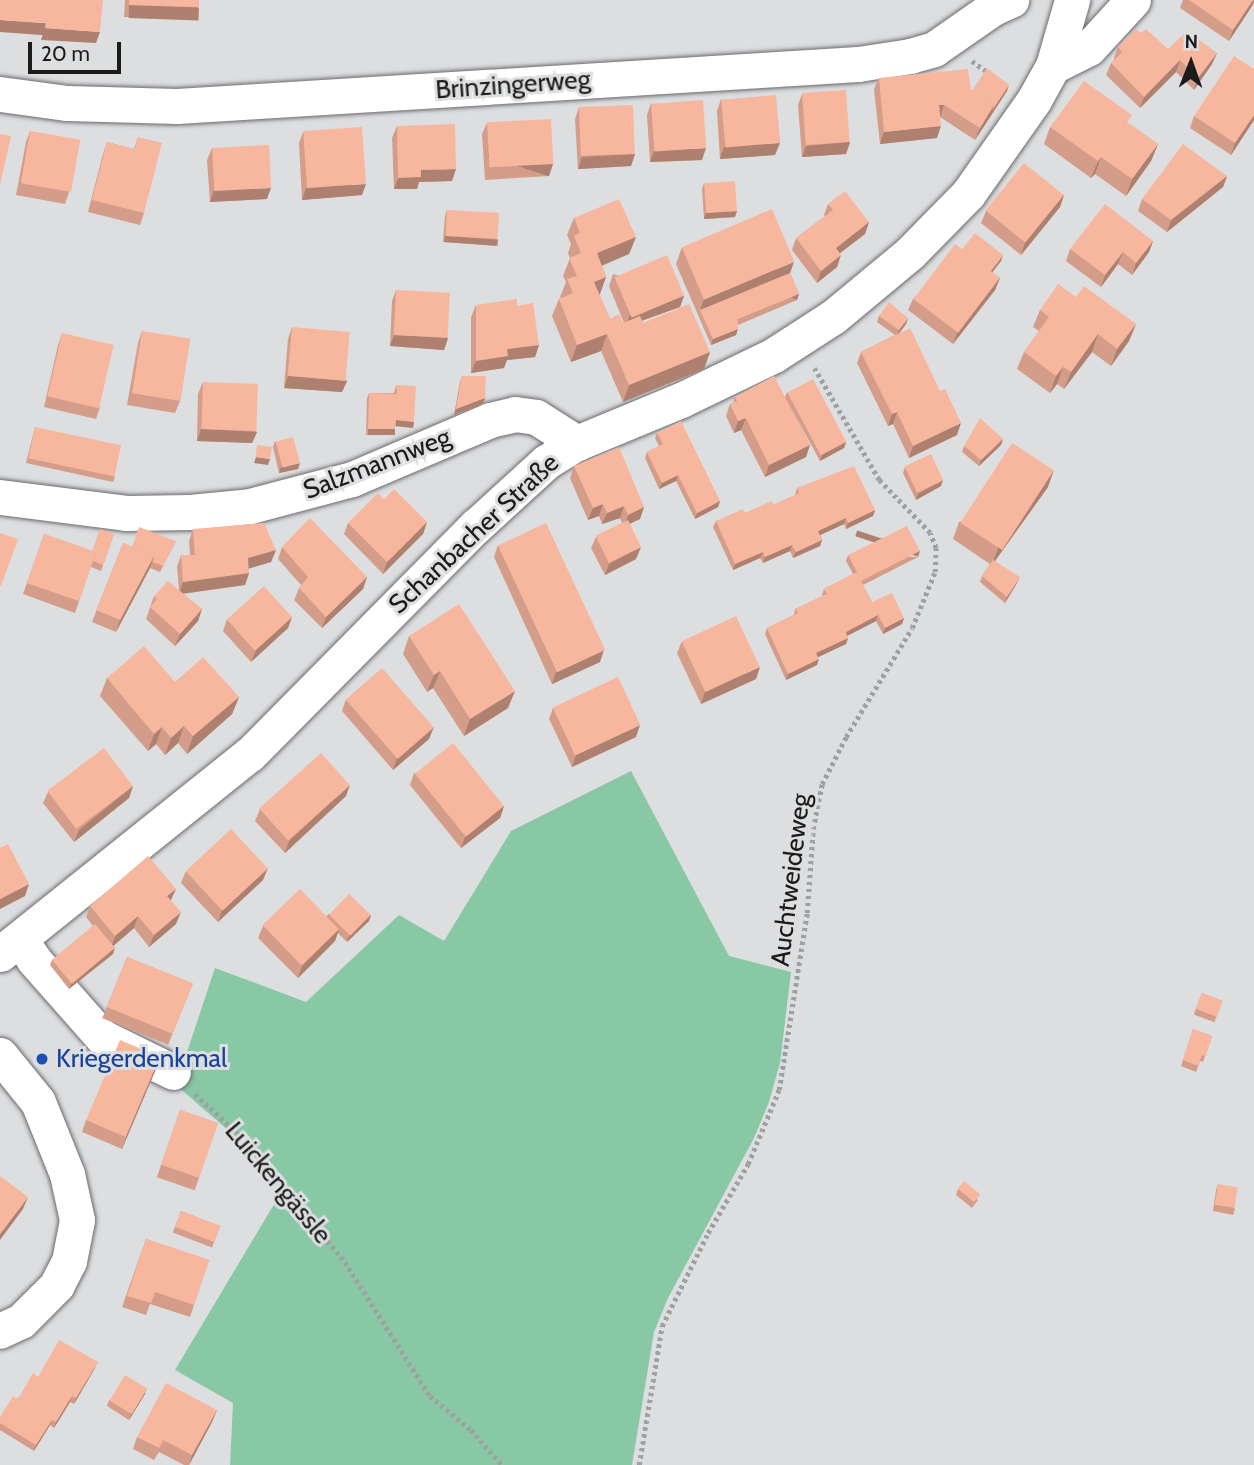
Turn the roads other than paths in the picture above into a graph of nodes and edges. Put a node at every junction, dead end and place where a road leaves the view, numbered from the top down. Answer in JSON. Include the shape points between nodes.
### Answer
{"nodes":[{"id":1,"x":1011,"y":0,"type":"edge"},
{"id":2,"x":1072,"y":0,"type":"edge"},
{"id":3,"x":1133,"y":0,"type":"edge"},
{"id":4,"x":1053,"y":66,"type":"junction"},
{"id":5,"x":0,"y":94,"type":"edge"},
{"id":6,"x":577,"y":443,"type":"junction"},
{"id":7,"x":0,"y":498,"type":"edge"},
{"id":8,"x":10,"y":946,"type":"edge"},
{"id":9,"x":0,"y":1055,"type":"edge"},
{"id":10,"x":173,"y":1072,"type":"road end"},
{"id":11,"x":0,"y":1331,"type":"edge"}],
"edges":[{"from":1,"to":5,"type":"street","name":"Brinzingerweg","via":[[945,43],[910,57],[858,64],[149,106],[67,103]]},
{"from":2,"to":4,"type":"street","name":"Schanbacher Straße"},
{"from":3,"to":4,"type":"street","via":[[1089,48]]},
{"from":4,"to":6,"type":"street","name":"Schanbacher Straße","via":[[991,164],[942,222],[865,292],[798,341],[692,395]]},
{"from":6,"to":7,"type":"street","name":"Salzmannweg","via":[[536,417],[515,414],[490,420],[352,479],[250,506],[126,513]]},
{"from":6,"to":8,"type":"street","name":"Schanbacher Straße","via":[[546,462],[503,500],[250,754]]},
{"from":8,"to":10,"type":"street","via":[[34,960],[102,1037]]},
{"from":9,"to":11,"type":"street","via":[[38,1102],[67,1174],[77,1220],[69,1261],[57,1285],[21,1321]]}]}
